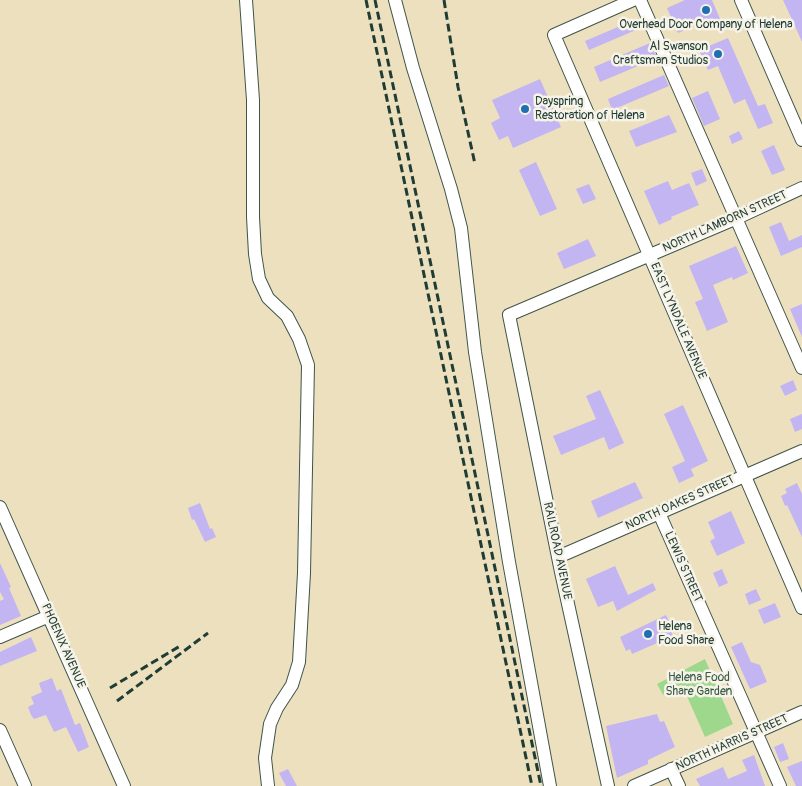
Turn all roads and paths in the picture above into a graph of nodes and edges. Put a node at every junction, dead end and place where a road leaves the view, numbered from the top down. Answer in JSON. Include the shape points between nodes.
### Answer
{"nodes":[{"id":1,"x":246,"y":0,"type":"edge"},
{"id":2,"x":395,"y":0,"type":"edge"},
{"id":3,"x":633,"y":0,"type":"edge"},
{"id":4,"x":640,"y":0,"type":"edge"},
{"id":5,"x":742,"y":0,"type":"edge"},
{"id":6,"x":802,"y":140,"type":"edge"},
{"id":7,"x":802,"y":188,"type":"edge"},
{"id":8,"x":737,"y":218,"type":"junction"},
{"id":9,"x":649,"y":255,"type":"junction"},
{"id":10,"x":509,"y":315,"type":"joint"},
{"id":11,"x":802,"y":368,"type":"edge"},
{"id":12,"x":802,"y":451,"type":"edge"},
{"id":13,"x":744,"y":475,"type":"junction"},
{"id":14,"x":0,"y":507,"type":"edge"},
{"id":15,"x":659,"y":513,"type":"junction"},
{"id":16,"x":558,"y":557,"type":"junction"},
{"id":17,"x":802,"y":608,"type":"edge"},
{"id":18,"x":50,"y":616,"type":"junction"},
{"id":19,"x":0,"y":637,"type":"edge"},
{"id":20,"x":802,"y":712,"type":"edge"},
{"id":21,"x":0,"y":730,"type":"edge"},
{"id":22,"x":756,"y":733,"type":"junction"},
{"id":23,"x":671,"y":770,"type":"junction"},
{"id":24,"x":25,"y":786,"type":"edge"},
{"id":25,"x":124,"y":786,"type":"edge"},
{"id":26,"x":268,"y":786,"type":"edge"},
{"id":27,"x":550,"y":786,"type":"edge"},
{"id":28,"x":608,"y":786,"type":"edge"},
{"id":29,"x":634,"y":786,"type":"edge"},
{"id":30,"x":679,"y":786,"type":"edge"},
{"id":31,"x":780,"y":786,"type":"edge"}],
"edges":[{"from":1,"to":26,"type":"street","via":[[252,100],[253,217],[259,279],[268,298],[287,316],[308,365],[299,662],[292,686],[270,724],[265,758]]},
{"from":2,"to":27,"type":"street","via":[[461,228],[478,371]]},
{"from":3,"to":9,"type":"street","name":"EAST LYNDALE AVENUE","via":[[554,35]]},
{"from":4,"to":8,"type":"street"},
{"from":5,"to":6,"type":"street"},
{"from":7,"to":8,"type":"street","name":"NORTH LAMBORN STREET"},
{"from":8,"to":9,"type":"street","name":"NORTH LAMBORN STREET"},
{"from":8,"to":11,"type":"street"},
{"from":9,"to":10,"type":"street","name":"NORTH LAMBORN STREET"},
{"from":9,"to":13,"type":"street","name":"EAST LYNDALE AVENUE"},
{"from":10,"to":16,"type":"street","name":"RAILROAD AVENUE"},
{"from":12,"to":13,"type":"street","name":"NORTH OAKES STREET"},
{"from":13,"to":15,"type":"street","name":"NORTH OAKES STREET"},
{"from":13,"to":17,"type":"street","name":"EAST LYNDALE AVENUE"},
{"from":14,"to":18,"type":"street","name":"PHOENIX AVENUE"},
{"from":15,"to":16,"type":"street","name":"NORTH OAKES STREET"},
{"from":15,"to":22,"type":"street","name":"LEWIS STREET"},
{"from":16,"to":28,"type":"street","name":"RAILROAD AVENUE"},
{"from":18,"to":19,"type":"street"},
{"from":18,"to":25,"type":"street","name":"PHOENIX AVENUE"},
{"from":20,"to":22,"type":"street","name":"NORTH HARRIS STREET"},
{"from":21,"to":24,"type":"street"},
{"from":22,"to":23,"type":"street","name":"NORTH HARRIS STREET"},
{"from":22,"to":31,"type":"street","name":"LEWIS STREET"},
{"from":23,"to":29,"type":"street","name":"NORTH HARRIS STREET"},
{"from":23,"to":30,"type":"street"}]}
